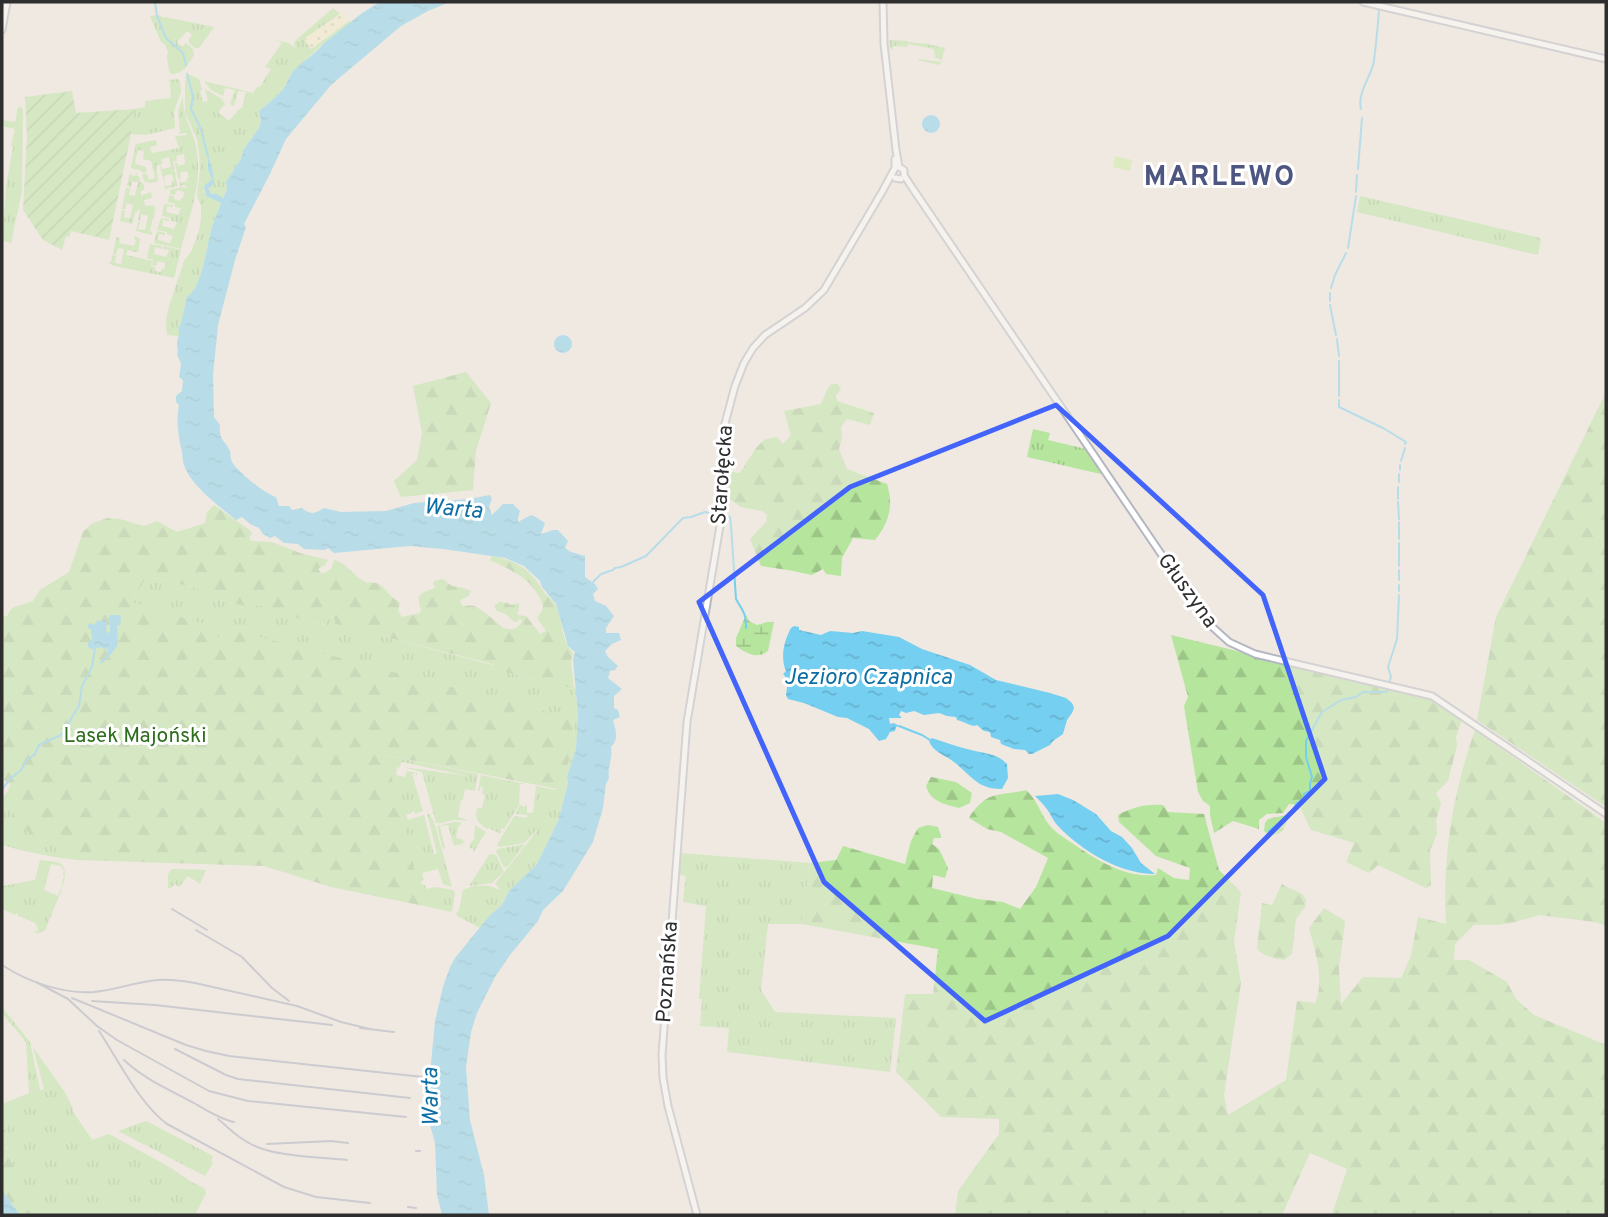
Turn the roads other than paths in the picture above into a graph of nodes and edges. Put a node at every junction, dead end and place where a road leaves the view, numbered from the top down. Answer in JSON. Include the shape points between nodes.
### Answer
{"nodes":[{"id":1,"x":7,"y":2,"type":"edge"},
{"id":2,"x":883,"y":2,"type":"edge"},
{"id":3,"x":1363,"y":2,"type":"edge"},
{"id":4,"x":2,"y":30,"type":"edge"},
{"id":5,"x":1606,"y":58,"type":"edge"},
{"id":6,"x":898,"y":174,"type":"junction"},
{"id":7,"x":687,"y":726,"type":"joint"},
{"id":8,"x":1606,"y":814,"type":"edge"},
{"id":9,"x":697,"y":1215,"type":"edge"}],
"edges":[{"from":1,"to":4,"type":"street"},
{"from":2,"to":6,"type":"street","name":"Starołęcka"},
{"from":3,"to":5,"type":"street"},
{"from":6,"to":7,"type":"street","name":"Starołęcka","via":[[882,192],[824,289],[762,338],[740,372],[723,431],[724,502]]},
{"from":6,"to":8,"type":"street","name":"Głuszyna","via":[[913,189],[1191,601],[1217,632],[1255,654],[1432,696]]},
{"from":7,"to":9,"type":"street","name":"Poznańska","via":[[663,1078]]}]}
